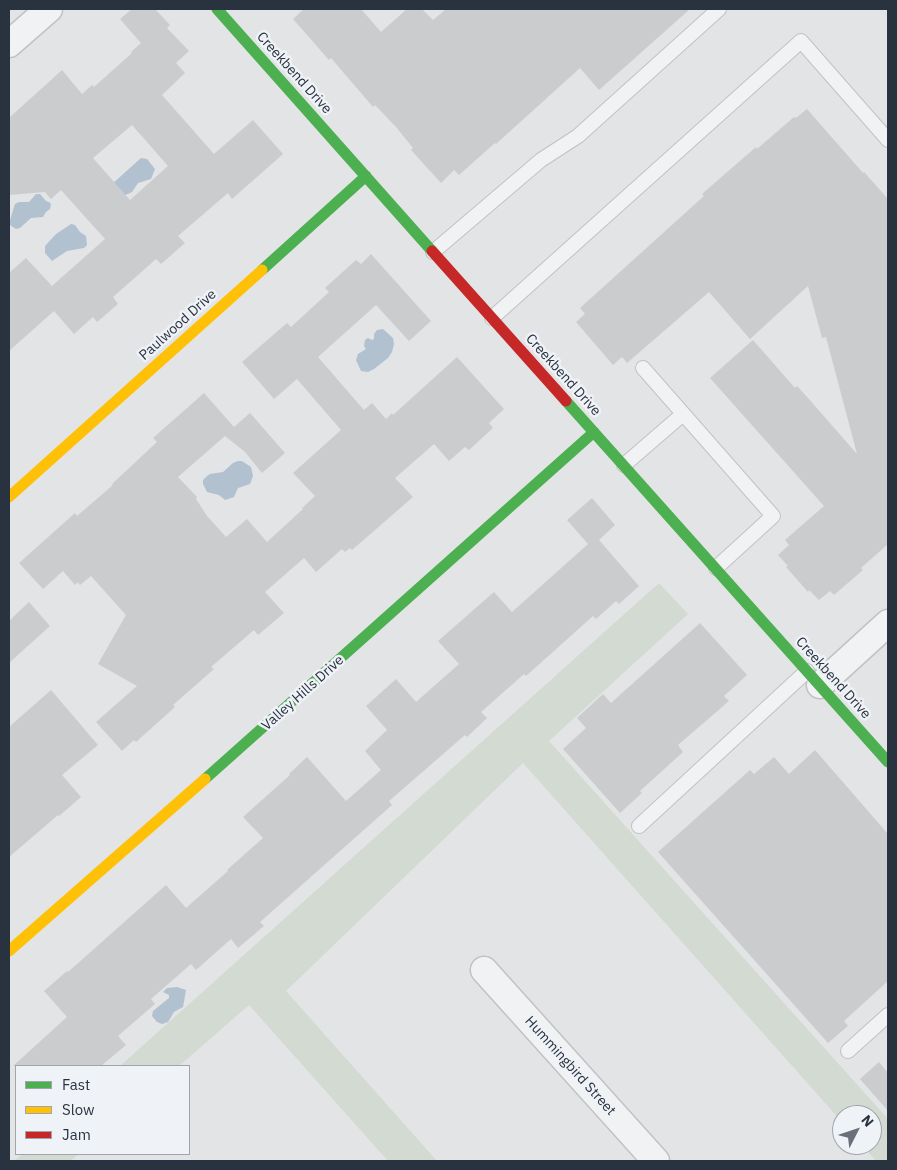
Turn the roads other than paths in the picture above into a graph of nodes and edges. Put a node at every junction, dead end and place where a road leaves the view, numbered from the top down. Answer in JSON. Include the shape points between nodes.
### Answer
{"nodes":[{"id":1,"x":48,"y":9,"type":"edge"},
{"id":2,"x":217,"y":9,"type":"edge"},
{"id":3,"x":719,"y":9,"type":"edge"},
{"id":4,"x":9,"y":44,"type":"edge"},
{"id":5,"x":888,"y":140,"type":"edge"},
{"id":6,"x":366,"y":176,"type":"junction"},
{"id":7,"x":433,"y":252,"type":"junction"},
{"id":8,"x":492,"y":318,"type":"junction"},
{"id":9,"x":644,"y":368,"type":"dead end"},
{"id":10,"x":683,"y":414,"type":"junction"},
{"id":11,"x":594,"y":432,"type":"junction"},
{"id":12,"x":624,"y":465,"type":"junction"},
{"id":13,"x":9,"y":497,"type":"edge"},
{"id":14,"x":716,"y":568,"type":"junction"},
{"id":15,"x":888,"y":623,"type":"edge"},
{"id":16,"x":814,"y":678,"type":"junction"},
{"id":17,"x":888,"y":762,"type":"edge"},
{"id":18,"x":639,"y":826,"type":"dead end"},
{"id":19,"x":9,"y":951,"type":"edge"},
{"id":20,"x":484,"y":970,"type":"dead end"},
{"id":21,"x":888,"y":1015,"type":"edge"},
{"id":22,"x":848,"y":1051,"type":"dead end"},
{"id":23,"x":656,"y":1161,"type":"edge"}],
"edges":[{"from":1,"to":4,"type":"street"},
{"from":2,"to":6,"type":"street","name":"Creekbend Drive"},
{"from":3,"to":7,"type":"lane","via":[[578,136],[541,160]]},
{"from":5,"to":8,"type":"lane","via":[[801,41]]},
{"from":6,"to":7,"type":"street","name":"Creekbend Drive"},
{"from":6,"to":13,"type":"street","name":"Paulwood Drive"},
{"from":7,"to":8,"type":"street","name":"Creekbend Drive"},
{"from":8,"to":11,"type":"street","name":"Creekbend Drive"},
{"from":9,"to":10,"type":"lane"},
{"from":10,"to":12,"type":"lane"},
{"from":10,"to":14,"type":"lane","via":[[773,516]]},
{"from":11,"to":12,"type":"street","name":"Creekbend Drive"},
{"from":11,"to":19,"type":"street","name":"Valley Hills Drive"},
{"from":12,"to":14,"type":"street","name":"Creekbend Drive"},
{"from":14,"to":16,"type":"street","name":"Creekbend Drive"},
{"from":15,"to":16,"type":"street"},
{"from":16,"to":17,"type":"street","name":"Creekbend Drive"},
{"from":16,"to":18,"type":"lane"},
{"from":20,"to":23,"type":"street","name":"Hummingbird Street"},
{"from":21,"to":22,"type":"lane"}]}
